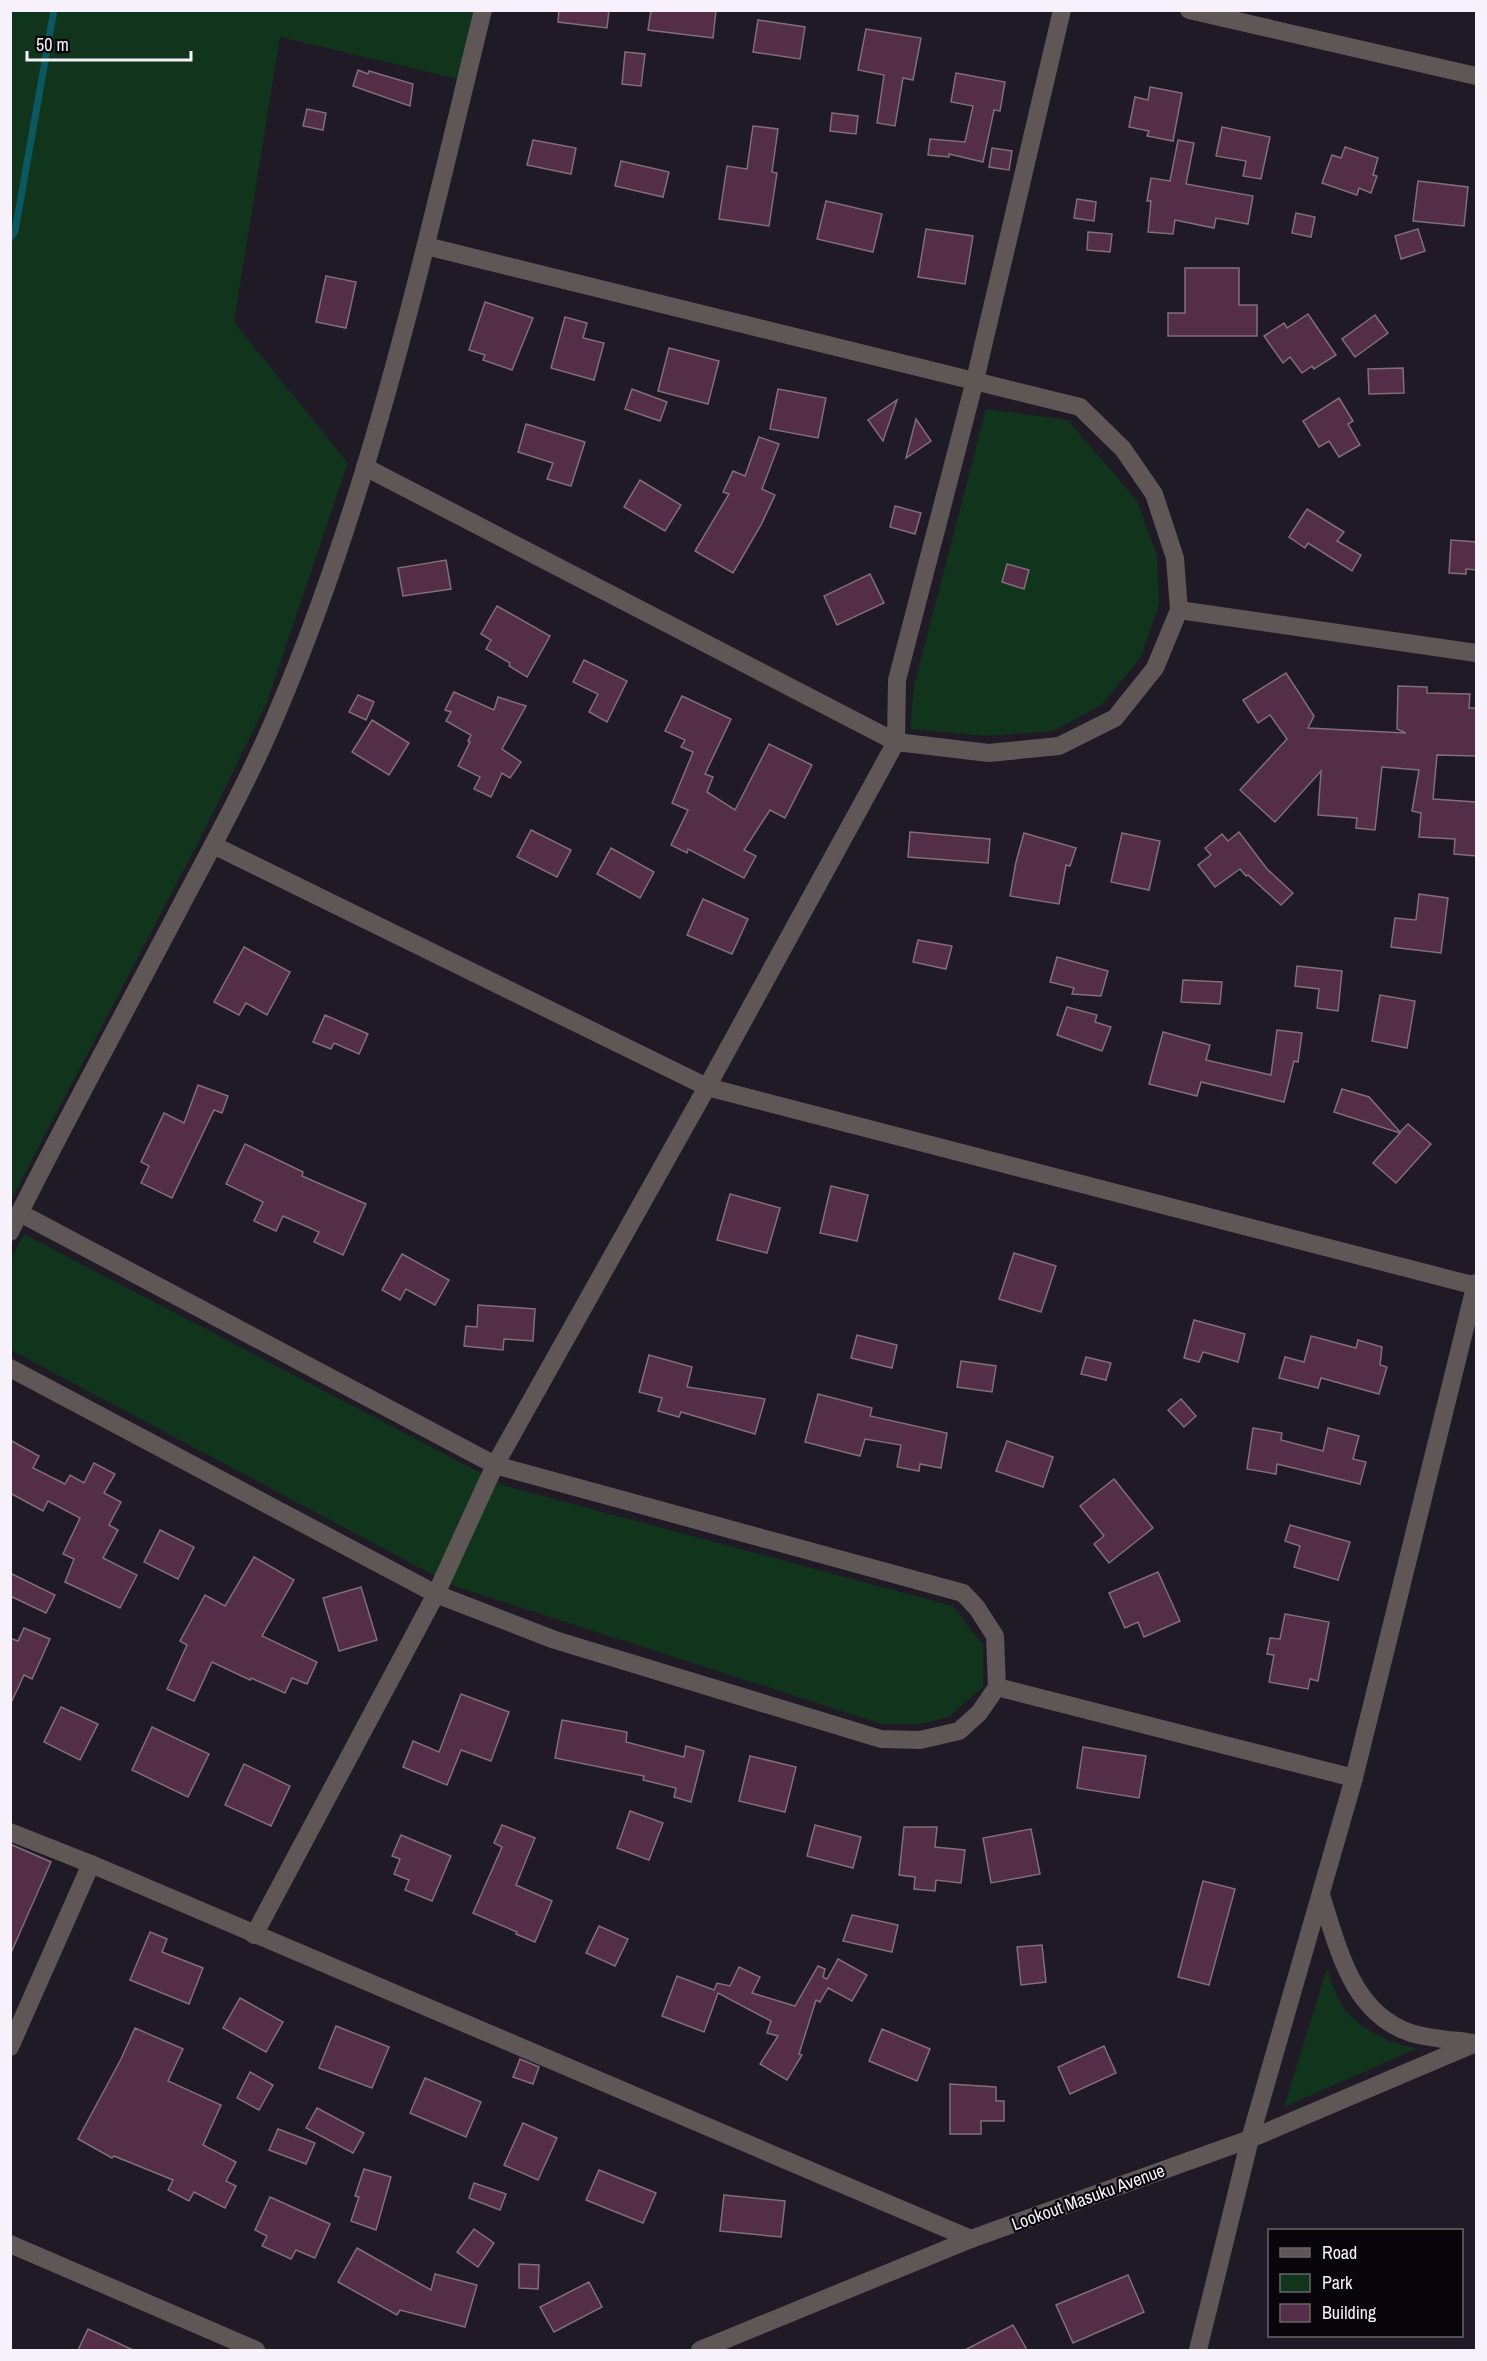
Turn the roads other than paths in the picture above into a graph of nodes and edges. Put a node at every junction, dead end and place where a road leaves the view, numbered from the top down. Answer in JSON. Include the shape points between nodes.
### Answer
{"nodes":[{"id":1,"x":483,"y":10,"type":"edge"},
{"id":2,"x":1062,"y":10,"type":"edge"},
{"id":3,"x":1189,"y":10,"type":"edge"},
{"id":4,"x":1476,"y":76,"type":"edge"},
{"id":5,"x":426,"y":246,"type":"junction"},
{"id":6,"x":975,"y":380,"type":"junction"},
{"id":7,"x":365,"y":467,"type":"junction"},
{"id":8,"x":1179,"y":610,"type":"junction"},
{"id":9,"x":1476,"y":653,"type":"edge"},
{"id":10,"x":896,"y":742,"type":"junction"},
{"id":11,"x":213,"y":845,"type":"junction"},
{"id":12,"x":707,"y":1087,"type":"junction"},
{"id":13,"x":20,"y":1213,"type":"junction"},
{"id":14,"x":10,"y":1232,"type":"edge"},
{"id":15,"x":1476,"y":1285,"type":"edge"},
{"id":16,"x":10,"y":1368,"type":"edge"},
{"id":17,"x":495,"y":1465,"type":"junction"},
{"id":18,"x":436,"y":1594,"type":"junction"},
{"id":19,"x":997,"y":1687,"type":"junction"},
{"id":20,"x":1354,"y":1778,"type":"junction"},
{"id":21,"x":10,"y":1832,"type":"edge"},
{"id":22,"x":91,"y":1864,"type":"junction"},
{"id":23,"x":1321,"y":1895,"type":"junction"},
{"id":24,"x":254,"y":1935,"type":"junction"},
{"id":25,"x":1476,"y":2043,"type":"edge"},
{"id":26,"x":10,"y":2048,"type":"edge"},
{"id":27,"x":1250,"y":2139,"type":"junction"},
{"id":28,"x":971,"y":2239,"type":"junction"},
{"id":29,"x":10,"y":2244,"type":"edge"},
{"id":30,"x":256,"y":2350,"type":"edge"},
{"id":31,"x":700,"y":2350,"type":"edge"},
{"id":32,"x":1198,"y":2350,"type":"edge"}],
"edges":[{"from":1,"to":5,"type":"street"},
{"from":2,"to":6,"type":"street"},
{"from":3,"to":4,"type":"street"},
{"from":5,"to":6,"type":"street"},
{"from":5,"to":7,"type":"street"},
{"from":6,"to":8,"type":"street","via":[[1080,407],[1123,449],[1154,494],[1175,558]]},
{"from":6,"to":10,"type":"street","via":[[897,680]]},
{"from":7,"to":10,"type":"street"},
{"from":7,"to":11,"type":"street","via":[[334,566],[279,709]]},
{"from":8,"to":9,"type":"street"},
{"from":8,"to":10,"type":"street","via":[[1155,668],[1115,718],[1059,746],[989,753]]},
{"from":10,"to":12,"type":"street"},
{"from":11,"to":12,"type":"street"},
{"from":11,"to":13,"type":"street"},
{"from":12,"to":15,"type":"street"},
{"from":12,"to":17,"type":"street"},
{"from":13,"to":14,"type":"street"},
{"from":13,"to":17,"type":"street"},
{"from":15,"to":20,"type":"street"},
{"from":16,"to":18,"type":"street"},
{"from":17,"to":18,"type":"street"},
{"from":17,"to":19,"type":"street","via":[[963,1593],[995,1635]]},
{"from":18,"to":19,"type":"street","via":[[555,1640],[881,1739],[920,1740],[959,1731],[980,1713]]},
{"from":18,"to":24,"type":"street"},
{"from":19,"to":20,"type":"street"},
{"from":20,"to":23,"type":"street"},
{"from":21,"to":22,"type":"street"},
{"from":22,"to":24,"type":"street"},
{"from":22,"to":26,"type":"street"},
{"from":23,"to":25,"type":"street","via":[[1351,1978],[1363,2000],[1379,2016],[1409,2032]]},
{"from":23,"to":27,"type":"street"},
{"from":24,"to":28,"type":"street"},
{"from":25,"to":27,"type":"street","name":"Lookout Masuku Avenue"},
{"from":27,"to":28,"type":"street","name":"Lookout Masuku Avenue"},
{"from":27,"to":32,"type":"street"},
{"from":28,"to":31,"type":"street","name":"Lookout Masuku Avenue"},
{"from":29,"to":30,"type":"street"}]}
